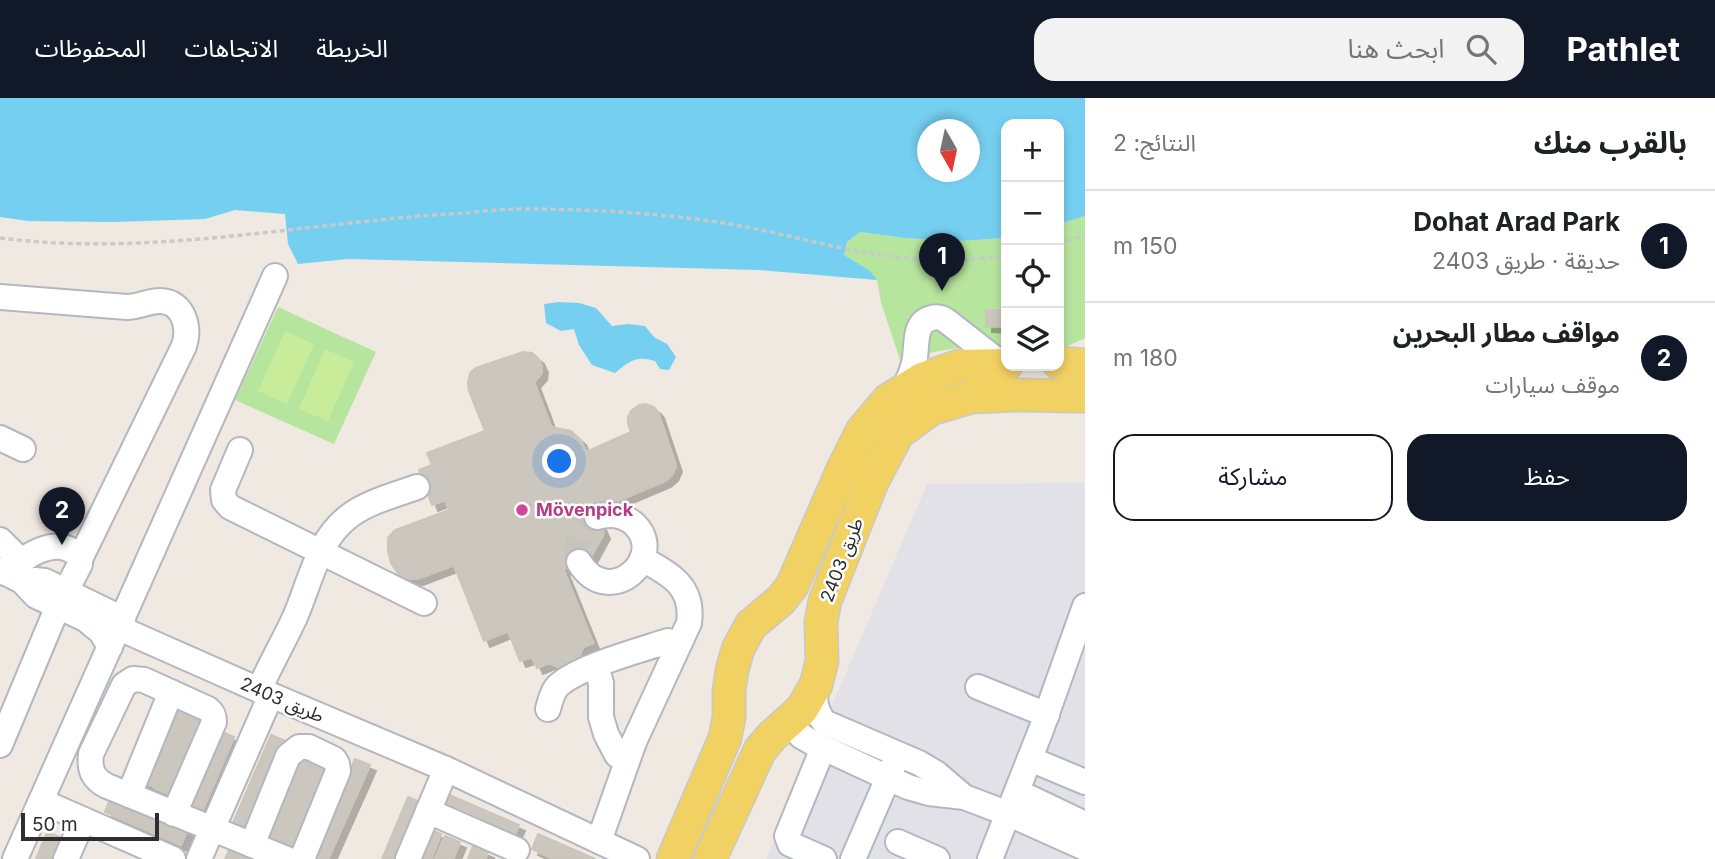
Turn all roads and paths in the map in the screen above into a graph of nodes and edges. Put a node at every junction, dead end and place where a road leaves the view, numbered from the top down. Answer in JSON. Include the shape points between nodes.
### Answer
{"nodes":[{"id":1,"x":1085,"y":235,"type":"edge"},
{"id":2,"x":1079,"y":237,"type":"junction"},
{"id":3,"x":0,"y":238,"type":"edge"},
{"id":4,"x":1064,"y":242,"type":"edge"},
{"id":5,"x":1085,"y":242,"type":"edge"},
{"id":6,"x":1001,"y":257,"type":"edge"},
{"id":7,"x":275,"y":276,"type":"dead end"},
{"id":8,"x":0,"y":297,"type":"edge"},
{"id":9,"x":1085,"y":347,"type":"edge"},
{"id":10,"x":1064,"y":358,"type":"edge"},
{"id":11,"x":1001,"y":362,"type":"edge"},
{"id":12,"x":1064,"y":362,"type":"edge"},
{"id":13,"x":1001,"y":365,"type":"edge"},
{"id":14,"x":1085,"y":365,"type":"edge"},
{"id":15,"x":903,"y":390,"type":"junction"},
{"id":16,"x":1081,"y":400,"type":"edge"},
{"id":17,"x":0,"y":438,"type":"edge"},
{"id":18,"x":23,"y":449,"type":"dead end"},
{"id":19,"x":240,"y":450,"type":"dead end"},
{"id":20,"x":417,"y":486,"type":"dead end"},
{"id":21,"x":597,"y":517,"type":"dead end"},
{"id":22,"x":0,"y":540,"type":"edge"},
{"id":23,"x":321,"y":551,"type":"junction"},
{"id":24,"x":80,"y":559,"type":"junction"},
{"id":25,"x":642,"y":559,"type":"junction"},
{"id":26,"x":579,"y":562,"type":"dead end"},
{"id":27,"x":12,"y":571,"type":"edge"},
{"id":28,"x":62,"y":598,"type":"junction"},
{"id":29,"x":424,"y":603,"type":"dead end"},
{"id":30,"x":1085,"y":606,"type":"edge"},
{"id":31,"x":765,"y":613,"type":"junction"},
{"id":32,"x":117,"y":631,"type":"junction"},
{"id":33,"x":822,"y":644,"type":"junction"},
{"id":34,"x":1078,"y":648,"type":"edge"},
{"id":35,"x":665,"y":656,"type":"junction"},
{"id":36,"x":596,"y":666,"type":"junction"},
{"id":37,"x":816,"y":685,"type":"junction"},
{"id":38,"x":978,"y":687,"type":"dead end"},
{"id":39,"x":729,"y":691,"type":"junction"},
{"id":40,"x":172,"y":692,"type":"junction"},
{"id":41,"x":265,"y":692,"type":"junction"},
{"id":42,"x":548,"y":709,"type":"dead end"},
{"id":43,"x":1047,"y":715,"type":"junction"},
{"id":44,"x":789,"y":720,"type":"junction"},
{"id":45,"x":1,"y":742,"type":"edge"},
{"id":46,"x":823,"y":748,"type":"junction"},
{"id":47,"x":899,"y":754,"type":"junction"},
{"id":48,"x":1030,"y":759,"type":"junction"},
{"id":49,"x":613,"y":767,"type":"junction"},
{"id":50,"x":446,"y":769,"type":"junction"},
{"id":51,"x":888,"y":778,"type":"junction"},
{"id":52,"x":1085,"y":782,"type":"edge"},
{"id":53,"x":128,"y":795,"type":"junction"},
{"id":54,"x":964,"y":797,"type":"junction"},
{"id":55,"x":41,"y":801,"type":"junction"},
{"id":56,"x":1013,"y":803,"type":"junction"},
{"id":57,"x":428,"y":811,"type":"junction"},
{"id":58,"x":533,"y":812,"type":"junction"},
{"id":59,"x":693,"y":813,"type":"junction"},
{"id":60,"x":174,"y":814,"type":"junction"},
{"id":61,"x":83,"y":820,"type":"junction"},
{"id":62,"x":1085,"y":824,"type":"edge"},
{"id":63,"x":725,"y":827,"type":"junction"},
{"id":64,"x":212,"y":829,"type":"junction"},
{"id":65,"x":591,"y":838,"type":"junction"},
{"id":66,"x":898,"y":842,"type":"dead end"},
{"id":67,"x":252,"y":845,"type":"junction"},
{"id":68,"x":1085,"y":849,"type":"edge"},
{"id":69,"x":515,"y":855,"type":"edge"},
{"id":70,"x":164,"y":857,"type":"edge"},
{"id":71,"x":15,"y":859,"type":"edge"},
{"id":72,"x":66,"y":859,"type":"edge"},
{"id":73,"x":199,"y":859,"type":"edge"},
{"id":74,"x":287,"y":859,"type":"edge"},
{"id":75,"x":302,"y":859,"type":"edge"},
{"id":76,"x":408,"y":859,"type":"edge"},
{"id":77,"x":637,"y":859,"type":"edge"},
{"id":78,"x":673,"y":859,"type":"edge"},
{"id":79,"x":710,"y":859,"type":"edge"},
{"id":80,"x":824,"y":859,"type":"edge"},
{"id":81,"x":853,"y":859,"type":"edge"},
{"id":82,"x":937,"y":859,"type":"edge"},
{"id":83,"x":990,"y":859,"type":"edge"}],
"edges":[{"from":1,"to":2,"type":"path"},
{"from":2,"to":4,"type":"path"},
{"from":2,"to":5,"type":"path"},
{"from":3,"to":6,"type":"path","via":[[150,243],[521,209],[625,212],[728,224],[931,260]]},
{"from":7,"to":32,"type":"lane"},
{"from":8,"to":24,"type":"lane","via":[[127,307],[158,300],[175,306],[186,321],[184,346]]},
{"from":9,"to":10,"type":"lane"},
{"from":11,"to":15,"type":"lane","via":[[942,318],[927,319],[918,330],[914,365]]},
{"from":12,"to":14,"type":"main road"},
{"from":13,"to":15,"type":"main road","name":"طريق 2403","via":[[959,366]]},
{"from":15,"to":31,"type":"main road","name":"طريق 2403","via":[[888,400],[862,431],[792,586]]},
{"from":16,"to":33,"type":"main road","name":"طريق 2403","via":[[971,397],[931,409],[898,433],[872,482],[825,601]]},
{"from":17,"to":18,"type":"lane"},
{"from":19,"to":23,"type":"lane","via":[[223,490],[227,504]]},
{"from":20,"to":23,"type":"lane","via":[[349,516]]},
{"from":21,"to":25,"type":"lane","via":[[612,514],[630,521],[642,536]]},
{"from":22,"to":27,"type":"lane"},
{"from":23,"to":29,"type":"lane"},
{"from":23,"to":41,"type":"lane"},
{"from":24,"to":27,"type":"lane","via":[[65,548],[44,548]]},
{"from":24,"to":28,"type":"lane"},
{"from":25,"to":26,"type":"lane","via":[[627,578],[608,582],[590,576]]},
{"from":25,"to":35,"type":"lane","via":[[673,578],[688,598],[689,623]]},
{"from":27,"to":28,"type":"lane","name":"طريق 2403","via":[[45,581]]},
{"from":28,"to":32,"type":"lane","name":"طريق 2403"},
{"from":28,"to":45,"type":"lane"},
{"from":30,"to":34,"type":"lane"},
{"from":31,"to":33,"type":"main road","via":[[783,609],[802,614],[816,626]]},
{"from":31,"to":39,"type":"main road","name":"طريق 2403","via":[[751,625],[738,649]]},
{"from":32,"to":41,"type":"lane","name":"طريق 2403"},
{"from":32,"to":55,"type":"lane"},
{"from":33,"to":37,"type":"main road","name":"طريق 2403"},
{"from":34,"to":43,"type":"lane"},
{"from":35,"to":36,"type":"lane"},
{"from":35,"to":49,"type":"lane","via":[[634,742]]},
{"from":36,"to":42,"type":"lane","via":[[562,682]]},
{"from":36,"to":49,"type":"lane"},
{"from":37,"to":44,"type":"main road","name":"طريق 2403","via":[[802,709]]},
{"from":37,"to":47,"type":"lane","via":[[814,698],[824,722]]},
{"from":38,"to":43,"type":"lane"},
{"from":39,"to":44,"type":"main road","via":[[736,709],[751,722],[770,726]]},
{"from":39,"to":59,"type":"main road","name":"طريق 2403","via":[[725,738]]},
{"from":40,"to":53,"type":"lane"},
{"from":40,"to":53,"type":"lane","via":[[144,680],[128,681],[92,754],[92,774],[98,781]]},
{"from":40,"to":60,"type":"lane","via":[[208,709],[214,717]]},
{"from":41,"to":50,"type":"lane","name":"طريق 2403"},
{"from":41,"to":64,"type":"lane"},
{"from":43,"to":48,"type":"lane"},
{"from":44,"to":46,"type":"lane","via":[[801,736]]},
{"from":44,"to":63,"type":"main road","name":"طريق 2403","via":[[760,750]]},
{"from":46,"to":51,"type":"lane"},
{"from":46,"to":80,"type":"lane","via":[[787,836],[790,844]]},
{"from":47,"to":51,"type":"lane"},
{"from":47,"to":54,"type":"lane","via":[[936,773]]},
{"from":48,"to":52,"type":"lane"},
{"from":48,"to":56,"type":"lane"},
{"from":49,"to":65,"type":"lane"},
{"from":50,"to":57,"type":"lane"},
{"from":50,"to":58,"type":"lane","name":"طريق 2403"},
{"from":51,"to":54,"type":"lane","via":[[929,793]]},
{"from":51,"to":81,"type":"lane"},
{"from":53,"to":60,"type":"lane"},
{"from":54,"to":56,"type":"lane"},
{"from":55,"to":61,"type":"lane"},
{"from":55,"to":71,"type":"lane"},
{"from":56,"to":62,"type":"lane"},
{"from":56,"to":68,"type":"lane"},
{"from":56,"to":83,"type":"lane"},
{"from":57,"to":69,"type":"lane"},
{"from":57,"to":76,"type":"lane"},
{"from":58,"to":65,"type":"lane","name":"طريق 2403"},
{"from":58,"to":69,"type":"lane"},
{"from":59,"to":63,"type":"main road"},
{"from":59,"to":78,"type":"main road","name":"طريق 2403"},
{"from":60,"to":64,"type":"lane"},
{"from":61,"to":70,"type":"lane"},
{"from":61,"to":72,"type":"lane"},
{"from":63,"to":79,"type":"main road","name":"طريق 2403"},
{"from":64,"to":67,"type":"lane"},
{"from":64,"to":73,"type":"lane"},
{"from":65,"to":77,"type":"lane","name":"طريق 2403"},
{"from":66,"to":82,"type":"lane"},
{"from":67,"to":74,"type":"lane"},
{"from":67,"to":75,"type":"lane","via":[[290,752],[309,747],[334,759],[338,771]]}]}
